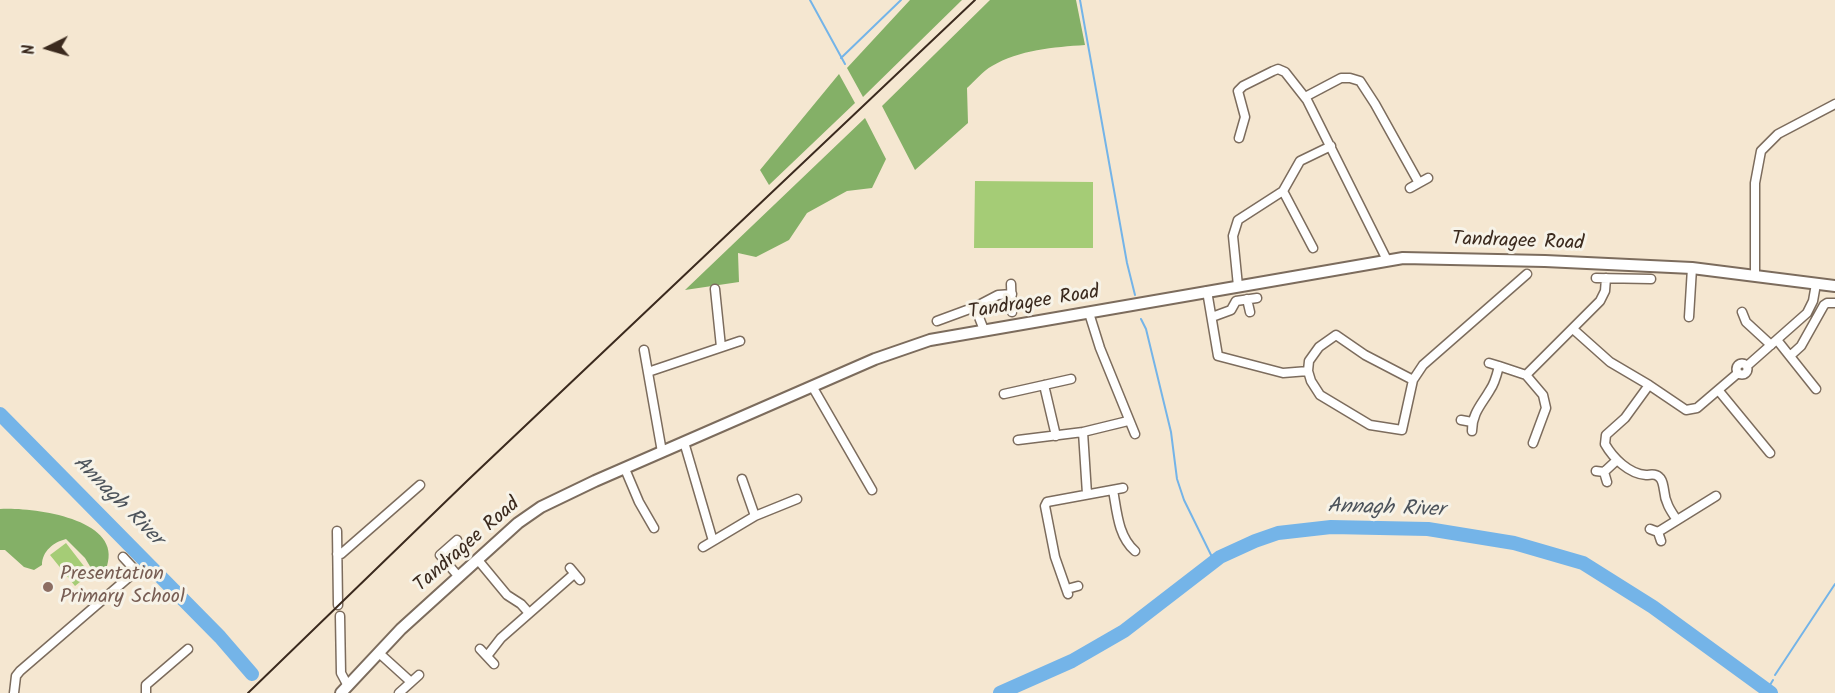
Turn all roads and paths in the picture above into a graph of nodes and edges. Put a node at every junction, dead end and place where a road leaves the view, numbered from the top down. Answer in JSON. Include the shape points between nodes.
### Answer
{"nodes":[{"id":1,"x":1305,"y":97,"type":"junction"},
{"id":2,"x":1835,"y":104,"type":"edge"},
{"id":3,"x":1239,"y":138,"type":"dead end"},
{"id":4,"x":1331,"y":146,"type":"junction"},
{"id":5,"x":1428,"y":178,"type":"dead end"},
{"id":6,"x":1419,"y":183,"type":"junction"},
{"id":7,"x":1410,"y":188,"type":"dead end"},
{"id":8,"x":1283,"y":191,"type":"junction"},
{"id":9,"x":1313,"y":248,"type":"dead end"},
{"id":10,"x":1387,"y":260,"type":"junction"},
{"id":11,"x":1692,"y":268,"type":"junction"},
{"id":12,"x":1527,"y":274,"type":"dead end"},
{"id":13,"x":1755,"y":276,"type":"junction"},
{"id":14,"x":1596,"y":278,"type":"dead end"},
{"id":15,"x":1606,"y":278,"type":"junction"},
{"id":16,"x":1651,"y":279,"type":"dead end"},
{"id":17,"x":1011,"y":284,"type":"dead end"},
{"id":18,"x":1816,"y":284,"type":"junction"},
{"id":19,"x":1238,"y":286,"type":"junction"},
{"id":20,"x":1835,"y":286,"type":"edge"},
{"id":21,"x":715,"y":289,"type":"dead end"},
{"id":22,"x":1207,"y":291,"type":"junction"},
{"id":23,"x":1011,"y":294,"type":"junction"},
{"id":24,"x":1257,"y":298,"type":"dead end"},
{"id":25,"x":1246,"y":299,"type":"junction"},
{"id":26,"x":1835,"y":303,"type":"edge"},
{"id":27,"x":975,"y":307,"type":"junction"},
{"id":28,"x":1012,"y":312,"type":"dead end"},
{"id":29,"x":1250,"y":312,"type":"dead end"},
{"id":30,"x":1742,"y":312,"type":"dead end"},
{"id":31,"x":958,"y":313,"type":"junction"},
{"id":32,"x":1089,"y":313,"type":"junction"},
{"id":33,"x":1212,"y":317,"type":"junction"},
{"id":34,"x":1689,"y":317,"type":"dead end"},
{"id":35,"x":936,"y":321,"type":"dead end"},
{"id":36,"x":962,"y":323,"type":"dead end"},
{"id":37,"x":1573,"y":328,"type":"junction"},
{"id":38,"x":984,"y":330,"type":"junction"},
{"id":39,"x":740,"y":341,"type":"dead end"},
{"id":40,"x":1774,"y":342,"type":"junction"},
{"id":41,"x":721,"y":347,"type":"junction"},
{"id":42,"x":644,"y":350,"type":"dead end"},
{"id":43,"x":1790,"y":356,"type":"junction"},
{"id":44,"x":1489,"y":363,"type":"dead end"},
{"id":45,"x":1499,"y":366,"type":"junction"},
{"id":46,"x":1308,"y":371,"type":"junction"},
{"id":47,"x":648,"y":372,"type":"junction"},
{"id":48,"x":1527,"y":375,"type":"junction"},
{"id":49,"x":1071,"y":379,"type":"dead end"},
{"id":50,"x":1413,"y":380,"type":"junction"},
{"id":51,"x":1044,"y":385,"type":"junction"},
{"id":52,"x":1649,"y":385,"type":"junction"},
{"id":53,"x":812,"y":386,"type":"junction"},
{"id":54,"x":1816,"y":389,"type":"dead end"},
{"id":55,"x":1719,"y":391,"type":"junction"},
{"id":56,"x":1014,"y":404,"type":"dead end"},
{"id":57,"x":1461,"y":420,"type":"dead end"},
{"id":58,"x":1128,"y":421,"type":"junction"},
{"id":59,"x":1083,"y":432,"type":"junction"},
{"id":60,"x":1134,"y":434,"type":"dead end"},
{"id":61,"x":1056,"y":436,"type":"junction"},
{"id":62,"x":1018,"y":440,"type":"dead end"},
{"id":63,"x":684,"y":442,"type":"junction"},
{"id":64,"x":1533,"y":443,"type":"dead end"},
{"id":65,"x":662,"y":452,"type":"junction"},
{"id":66,"x":1770,"y":453,"type":"dead end"},
{"id":67,"x":1617,"y":460,"type":"junction"},
{"id":68,"x":625,"y":469,"type":"junction"},
{"id":69,"x":742,"y":478,"type":"dead end"},
{"id":70,"x":1607,"y":482,"type":"dead end"},
{"id":71,"x":420,"y":485,"type":"dead end"},
{"id":72,"x":1123,"y":488,"type":"dead end"},
{"id":73,"x":872,"y":490,"type":"dead end"},
{"id":74,"x":1113,"y":490,"type":"junction"},
{"id":75,"x":1087,"y":494,"type":"junction"},
{"id":76,"x":1716,"y":496,"type":"dead end"},
{"id":77,"x":797,"y":500,"type":"dead end"},
{"id":78,"x":755,"y":516,"type":"junction"},
{"id":79,"x":1677,"y":520,"type":"junction"},
{"id":80,"x":654,"y":528,"type":"dead end"},
{"id":81,"x":337,"y":531,"type":"dead end"},
{"id":82,"x":457,"y":540,"type":"dead end"},
{"id":83,"x":713,"y":541,"type":"junction"},
{"id":84,"x":1661,"y":542,"type":"dead end"},
{"id":85,"x":703,"y":547,"type":"dead end"},
{"id":86,"x":337,"y":554,"type":"junction"},
{"id":87,"x":1122,"y":554,"type":"dead end"},
{"id":88,"x":123,"y":557,"type":"dead end"},
{"id":89,"x":478,"y":560,"type":"junction"},
{"id":90,"x":575,"y":574,"type":"dead end"},
{"id":91,"x":459,"y":577,"type":"junction"},
{"id":92,"x":1078,"y":586,"type":"dead end"},
{"id":93,"x":338,"y":605,"type":"dead end"},
{"id":94,"x":529,"y":613,"type":"junction"},
{"id":95,"x":340,"y":616,"type":"dead end"},
{"id":96,"x":188,"y":649,"type":"dead end"},
{"id":97,"x":379,"y":653,"type":"junction"},
{"id":98,"x":494,"y":664,"type":"dead end"},
{"id":99,"x":419,"y":675,"type":"dead end"},
{"id":100,"x":411,"y":682,"type":"junction"},
{"id":101,"x":345,"y":689,"type":"edge"},
{"id":102,"x":14,"y":693,"type":"edge"},
{"id":103,"x":146,"y":693,"type":"edge"},
{"id":104,"x":399,"y":693,"type":"edge"}],
"edges":[{"from":1,"to":3,"type":"street","via":[[1282,70],[1243,86],[1238,91],[1245,117]]},
{"from":1,"to":4,"type":"street"},
{"from":1,"to":6,"type":"street","via":[[1341,78],[1360,81]]},
{"from":2,"to":13,"type":"street","via":[[1779,134],[1761,151],[1755,183]]},
{"from":4,"to":8,"type":"street","via":[[1300,161]]},
{"from":4,"to":10,"type":"street"},
{"from":5,"to":6,"type":"street"},
{"from":6,"to":7,"type":"street"},
{"from":8,"to":9,"type":"street"},
{"from":8,"to":19,"type":"street","via":[[1238,220],[1233,236]]},
{"from":10,"to":11,"type":"main road","name":"Tandragee Road","via":[[1425,257]]},
{"from":10,"to":19,"type":"main road","name":"Tandragee Road"},
{"from":11,"to":13,"type":"main road","name":"Tandragee Road"},
{"from":11,"to":34,"type":"street"},
{"from":12,"to":50,"type":"street","via":[[1424,365]]},
{"from":13,"to":18,"type":"main road","name":"Tandragee Road"},
{"from":14,"to":15,"type":"street"},
{"from":15,"to":16,"type":"street"},
{"from":15,"to":37,"type":"street","via":[[1602,297]]},
{"from":17,"to":23,"type":"street"},
{"from":18,"to":20,"type":"main road","name":"Tandragee Road"},
{"from":18,"to":40,"type":"street","via":[[1809,310]]},
{"from":19,"to":22,"type":"main road","name":"Tandragee Road"},
{"from":21,"to":41,"type":"street"},
{"from":22,"to":32,"type":"main road","name":"Tandragee Road"},
{"from":22,"to":33,"type":"street"},
{"from":23,"to":27,"type":"street","via":[[998,295]]},
{"from":23,"to":28,"type":"street"},
{"from":24,"to":25,"type":"street"},
{"from":25,"to":29,"type":"street"},
{"from":25,"to":33,"type":"street"},
{"from":26,"to":43,"type":"street","via":[[1824,305],[1801,346]]},
{"from":27,"to":31,"type":"street"},
{"from":27,"to":38,"type":"street"},
{"from":30,"to":40,"type":"street","via":[[1746,322]]},
{"from":31,"to":35,"type":"street"},
{"from":31,"to":36,"type":"street"},
{"from":32,"to":38,"type":"main road","name":"Tandragee Road"},
{"from":32,"to":58,"type":"street"},
{"from":33,"to":46,"type":"street","via":[[1218,356],[1283,373]]},
{"from":37,"to":48,"type":"street"},
{"from":37,"to":52,"type":"street","via":[[1602,357]]},
{"from":38,"to":53,"type":"main road","name":"Tandragee Road","via":[[912,345]]},
{"from":39,"to":41,"type":"street"},
{"from":40,"to":43,"type":"street"},
{"from":40,"to":55,"type":"street","via":[[1747,366],[1746,374],[1738,373]]},
{"from":41,"to":47,"type":"street"},
{"from":42,"to":47,"type":"street"},
{"from":43,"to":54,"type":"street"},
{"from":44,"to":45,"type":"street"},
{"from":45,"to":48,"type":"street"},
{"from":45,"to":57,"type":"street","via":[[1472,427]]},
{"from":46,"to":50,"type":"street","via":[[1319,347],[1336,335]]},
{"from":46,"to":50,"type":"street","via":[[1320,395],[1370,424],[1402,430]]},
{"from":47,"to":65,"type":"street"},
{"from":48,"to":64,"type":"street","via":[[1546,402]]},
{"from":49,"to":51,"type":"street"},
{"from":51,"to":56,"type":"street","via":[[1008,393]]},
{"from":51,"to":61,"type":"street"},
{"from":52,"to":55,"type":"street","via":[[1690,410]]},
{"from":52,"to":67,"type":"street","via":[[1605,438]]},
{"from":53,"to":63,"type":"main road","name":"Tandragee Road"},
{"from":53,"to":73,"type":"street"},
{"from":55,"to":66,"type":"street"},
{"from":58,"to":59,"type":"street"},
{"from":58,"to":60,"type":"street"},
{"from":59,"to":61,"type":"street"},
{"from":59,"to":75,"type":"street"},
{"from":61,"to":62,"type":"street"},
{"from":63,"to":65,"type":"main road","name":"Tandragee Road"},
{"from":63,"to":83,"type":"street"},
{"from":65,"to":68,"type":"main road","name":"Tandragee Road"},
{"from":67,"to":70,"type":"street","via":[[1600,472]]},
{"from":67,"to":79,"type":"street","via":[[1640,473],[1660,477],[1666,503]]},
{"from":68,"to":80,"type":"street"},
{"from":68,"to":89,"type":"main road","name":"Tandragee Road","via":[[541,507]]},
{"from":69,"to":78,"type":"street"},
{"from":71,"to":86,"type":"street"},
{"from":72,"to":74,"type":"street"},
{"from":74,"to":75,"type":"street"},
{"from":74,"to":87,"type":"street","via":[[1118,519],[1132,549]]},
{"from":75,"to":92,"type":"street","via":[[1047,502],[1045,506],[1055,557],[1068,592]]},
{"from":76,"to":79,"type":"street"},
{"from":77,"to":78,"type":"street"},
{"from":78,"to":83,"type":"street"},
{"from":79,"to":84,"type":"street","via":[[1654,531]]},
{"from":81,"to":86,"type":"street"},
{"from":82,"to":91,"type":"street","via":[[440,555]]},
{"from":83,"to":85,"type":"street"},
{"from":86,"to":93,"type":"street"},
{"from":88,"to":102,"type":"street","via":[[136,571],[20,671]]},
{"from":89,"to":91,"type":"main road","name":"Tandragee Road"},
{"from":89,"to":94,"type":"street","via":[[507,595]]},
{"from":90,"to":94,"type":"street"},
{"from":91,"to":97,"type":"main road","name":"Tandragee Road"},
{"from":94,"to":98,"type":"street","via":[[483,652]]},
{"from":95,"to":101,"type":"street"},
{"from":96,"to":103,"type":"street","via":[[146,685]]},
{"from":97,"to":100,"type":"street"},
{"from":97,"to":101,"type":"main road","name":"Tandragee Road"},
{"from":99,"to":100,"type":"street"},
{"from":100,"to":104,"type":"street"}]}
